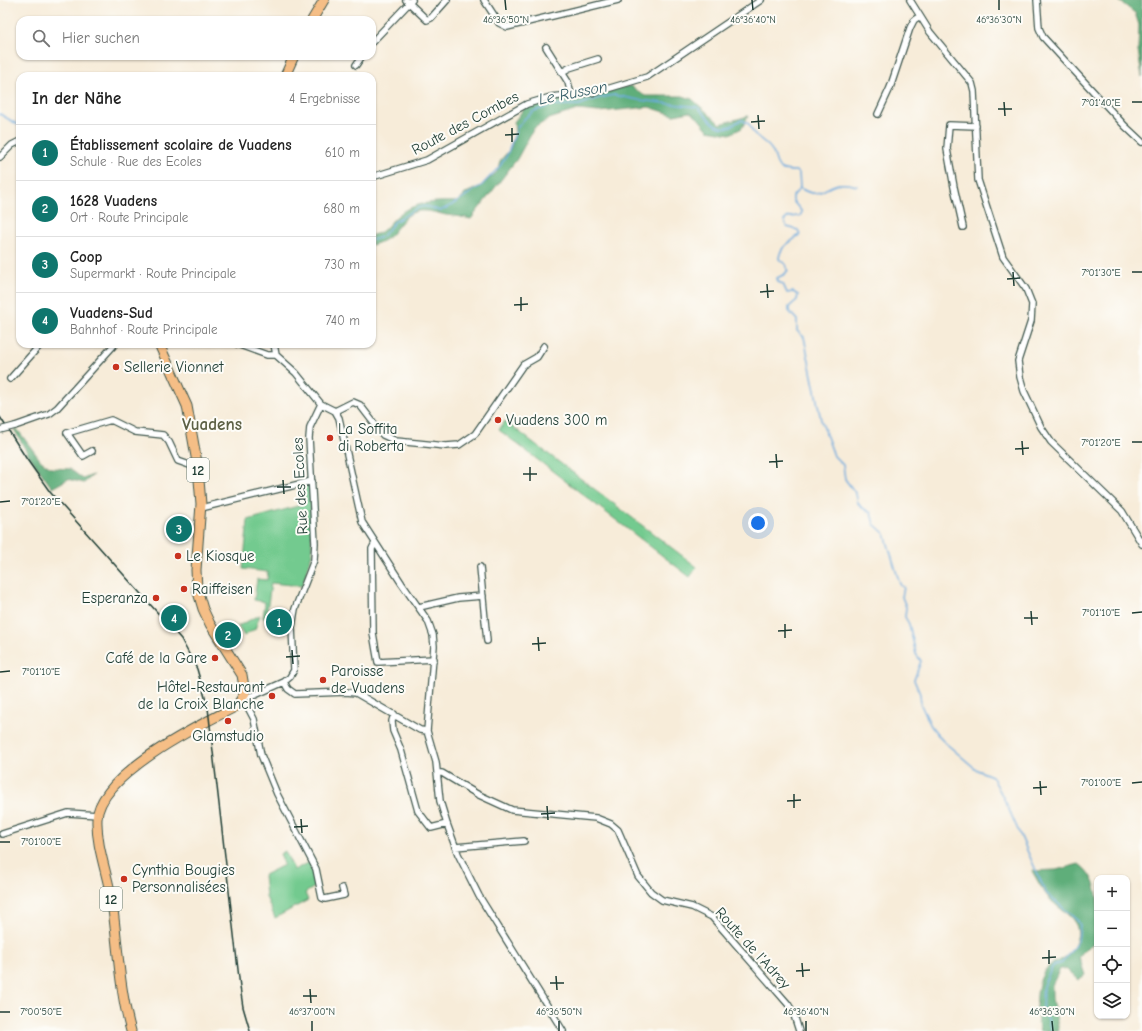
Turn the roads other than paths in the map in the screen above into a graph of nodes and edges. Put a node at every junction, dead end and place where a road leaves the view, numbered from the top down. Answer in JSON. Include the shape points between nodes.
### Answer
{"nodes":[{"id":1,"x":324,"y":0,"type":"edge"},
{"id":2,"x":447,"y":0,"type":"edge"},
{"id":3,"x":484,"y":0,"type":"edge"},
{"id":4,"x":618,"y":0,"type":"edge"},
{"id":5,"x":761,"y":0,"type":"edge"},
{"id":6,"x":910,"y":0,"type":"edge"},
{"id":7,"x":1037,"y":0,"type":"edge"},
{"id":8,"x":409,"y":1,"type":"edge"},
{"id":9,"x":314,"y":16,"type":"edge"},
{"id":10,"x":920,"y":16,"type":"junction"},
{"id":11,"x":376,"y":38,"type":"edge"},
{"id":12,"x":546,"y":47,"type":"dead end"},
{"id":13,"x":598,"y":59,"type":"dead end"},
{"id":14,"x":292,"y":60,"type":"edge"},
{"id":15,"x":359,"y":60,"type":"edge"},
{"id":16,"x":356,"y":65,"type":"dead end"},
{"id":17,"x":287,"y":72,"type":"edge"},
{"id":18,"x":562,"y":72,"type":"junction"},
{"id":19,"x":571,"y":95,"type":"junction"},
{"id":20,"x":878,"y":114,"type":"dead end"},
{"id":21,"x":976,"y":126,"type":"junction"},
{"id":22,"x":1142,"y":142,"type":"edge"},
{"id":23,"x":16,"y":143,"type":"edge"},
{"id":24,"x":0,"y":157,"type":"edge"},
{"id":25,"x":376,"y":176,"type":"edge"},
{"id":26,"x":963,"y":227,"type":"dead end"},
{"id":27,"x":544,"y":346,"type":"dead end"},
{"id":28,"x":37,"y":348,"type":"edge"},
{"id":29,"x":111,"y":348,"type":"edge"},
{"id":30,"x":161,"y":348,"type":"edge"},
{"id":31,"x":248,"y":348,"type":"edge"},
{"id":32,"x":275,"y":348,"type":"edge"},
{"id":33,"x":276,"y":355,"type":"junction"},
{"id":34,"x":10,"y":379,"type":"dead end"},
{"id":35,"x":321,"y":404,"type":"junction"},
{"id":36,"x":335,"y":411,"type":"junction"},
{"id":37,"x":0,"y":430,"type":"edge"},
{"id":38,"x":92,"y":451,"type":"dead end"},
{"id":39,"x":198,"y":468,"type":"junction"},
{"id":40,"x":312,"y":481,"type":"junction"},
{"id":41,"x":202,"y":508,"type":"junction"},
{"id":42,"x":375,"y":543,"type":"junction"},
{"id":43,"x":1142,"y":544,"type":"edge"},
{"id":44,"x":480,"y":567,"type":"dead end"},
{"id":45,"x":483,"y":596,"type":"junction"},
{"id":46,"x":419,"y":607,"type":"junction"},
{"id":47,"x":487,"y":641,"type":"dead end"},
{"id":48,"x":434,"y":659,"type":"junction"},
{"id":49,"x":284,"y":682,"type":"junction"},
{"id":50,"x":243,"y":698,"type":"junction"},
{"id":51,"x":394,"y":714,"type":"junction"},
{"id":52,"x":427,"y":731,"type":"junction"},
{"id":53,"x":437,"y":772,"type":"junction"},
{"id":54,"x":98,"y":815,"type":"junction"},
{"id":55,"x":447,"y":824,"type":"junction"},
{"id":56,"x":2,"y":834,"type":"dead end"},
{"id":57,"x":524,"y":841,"type":"dead end"},
{"id":58,"x":455,"y":847,"type":"junction"},
{"id":59,"x":342,"y":888,"type":"dead end"},
{"id":60,"x":131,"y":1031,"type":"edge"},
{"id":61,"x":563,"y":1031,"type":"edge"},
{"id":62,"x":798,"y":1031,"type":"edge"}],
"edges":[{"from":1,"to":9,"type":"main road"},
{"from":2,"to":8,"type":"street","via":[[427,20]]},
{"from":3,"to":4,"type":"street","via":[[506,28]]},
{"from":5,"to":19,"type":"street","name":"Route des Combes","via":[[653,74],[610,88]]},
{"from":6,"to":10,"type":"street"},
{"from":7,"to":22,"type":"street","via":[[1041,35]]},
{"from":8,"to":11,"type":"street"},
{"from":10,"to":20,"type":"street","via":[[914,20],[910,28],[890,88]]},
{"from":10,"to":21,"type":"street","via":[[972,84],[975,93]]},
{"from":12,"to":18,"type":"street"},
{"from":13,"to":18,"type":"street"},
{"from":14,"to":17,"type":"main road"},
{"from":15,"to":16,"type":"street"},
{"from":18,"to":19,"type":"street"},
{"from":19,"to":25,"type":"street","name":"Route des Combes","via":[[551,97],[523,106],[426,160]]},
{"from":21,"to":26,"type":"street","via":[[949,125],[947,149]]},
{"from":21,"to":43,"type":"street","via":[[978,180],[1003,257],[1026,289],[1032,304],[1031,321],[1018,361],[1024,391],[1041,427],[1055,447],[1122,511]]},
{"from":23,"to":24,"type":"street"},
{"from":27,"to":36,"type":"street","via":[[537,357],[523,365],[475,434],[459,445],[396,441],[383,435],[360,405],[353,402]]},
{"from":28,"to":34,"type":"street"},
{"from":29,"to":37,"type":"street","bridge":true,"via":[[49,414]]},
{"from":30,"to":39,"type":"main road","number":"12","via":[[185,399]]},
{"from":31,"to":33,"type":"street","via":[[267,355]]},
{"from":32,"to":33,"type":"street"},
{"from":33,"to":35,"type":"street","via":[[296,373]]},
{"from":35,"to":36,"type":"street"},
{"from":35,"to":40,"type":"street","name":"Rue des Ecoles","via":[[310,426]]},
{"from":36,"to":42,"type":"street","via":[[342,426],[358,509]]},
{"from":38,"to":39,"type":"street","via":[[82,456],[67,432],[111,420],[135,432],[163,435],[178,461]]},
{"from":39,"to":41,"type":"main road","number":"12"},
{"from":40,"to":41,"type":"street"},
{"from":40,"to":49,"type":"street","name":"Rue des Ecoles","via":[[314,560],[295,609],[292,626],[294,670]]},
{"from":41,"to":50,"type":"main road","number":"12","via":[[197,588],[210,624],[242,675],[245,686]]},
{"from":42,"to":46,"type":"street"},
{"from":42,"to":48,"type":"street","via":[[372,549],[373,633],[378,662]]},
{"from":44,"to":45,"type":"street"},
{"from":45,"to":46,"type":"street","via":[[458,598]]},
{"from":45,"to":47,"type":"street"},
{"from":46,"to":48,"type":"street","via":[[433,635]]},
{"from":48,"to":52,"type":"street"},
{"from":49,"to":50,"type":"street"},
{"from":49,"to":51,"type":"street","via":[[295,694],[356,693]]},
{"from":50,"to":54,"type":"main road","via":[[237,706],[181,735],[137,766],[111,790]]},
{"from":50,"to":59,"type":"street","via":[[254,719],[261,755],[277,794],[316,869],[322,898],[344,895]]},
{"from":51,"to":52,"type":"street","via":[[420,730]]},
{"from":51,"to":55,"type":"street","via":[[393,731],[418,811],[431,828]]},
{"from":52,"to":53,"type":"street"},
{"from":53,"to":55,"type":"street","via":[[440,801]]},
{"from":53,"to":62,"type":"street","name":"Route de l'Adrey","via":[[512,810],[596,818],[613,825],[618,830],[638,876],[651,892],[662,900],[698,909],[715,920],[788,1004]]},
{"from":54,"to":56,"type":"street","via":[[68,814]]},
{"from":54,"to":60,"type":"main road","number":"12","via":[[100,845],[108,880],[122,988]]},
{"from":55,"to":58,"type":"street"},
{"from":57,"to":58,"type":"street"},
{"from":58,"to":61,"type":"street","via":[[485,907]]}]}
